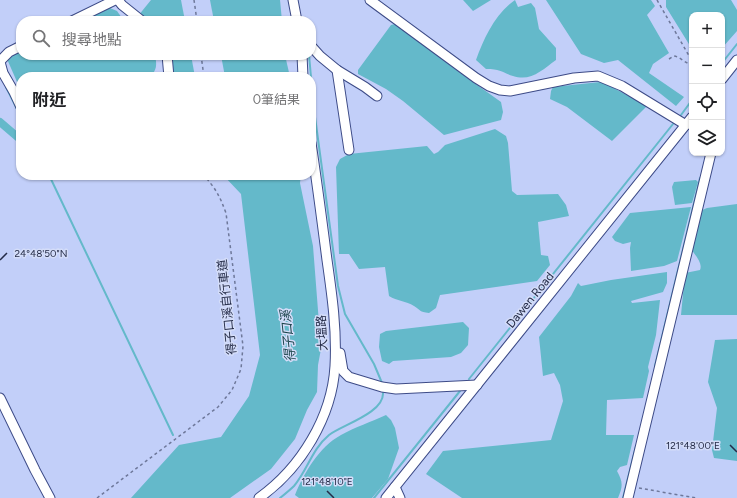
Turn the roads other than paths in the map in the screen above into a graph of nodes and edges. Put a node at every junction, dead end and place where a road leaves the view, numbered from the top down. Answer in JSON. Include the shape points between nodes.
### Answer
{"nodes":[{"id":1,"x":115,"y":0,"type":"edge"},
{"id":2,"x":118,"y":0,"type":"edge"},
{"id":3,"x":293,"y":0,"type":"edge"},
{"id":4,"x":370,"y":0,"type":"edge"},
{"id":5,"x":82,"y":16,"type":"edge"},
{"id":6,"x":136,"y":16,"type":"edge"},
{"id":7,"x":296,"y":16,"type":"edge"},
{"id":8,"x":16,"y":48,"type":"edge"},
{"id":9,"x":316,"y":52,"type":"edge"},
{"id":10,"x":167,"y":60,"type":"edge"},
{"id":11,"x":302,"y":60,"type":"edge"},
{"id":12,"x":737,"y":60,"type":"edge"},
{"id":13,"x":0,"y":62,"type":"edge"},
{"id":14,"x":337,"y":70,"type":"junction"},
{"id":15,"x":169,"y":72,"type":"edge"},
{"id":16,"x":303,"y":72,"type":"edge"},
{"id":17,"x":725,"y":75,"type":"edge"},
{"id":18,"x":16,"y":96,"type":"edge"},
{"id":19,"x":377,"y":96,"type":"dead end"},
{"id":20,"x":690,"y":120,"type":"edge"},
{"id":21,"x":686,"y":125,"type":"junction"},
{"id":22,"x":348,"y":150,"type":"dead end"},
{"id":23,"x":710,"y":156,"type":"edge"},
{"id":24,"x":316,"y":180,"type":"edge"},
{"id":25,"x":335,"y":336,"type":"junction"},
{"id":26,"x":477,"y":385,"type":"junction"},
{"id":27,"x":0,"y":398,"type":"edge"},
{"id":28,"x":395,"y":487,"type":"junction"},
{"id":29,"x":50,"y":498,"type":"edge"},
{"id":30,"x":259,"y":498,"type":"edge"},
{"id":31,"x":386,"y":498,"type":"edge"},
{"id":32,"x":400,"y":498,"type":"edge"},
{"id":33,"x":628,"y":498,"type":"edge"}],
"edges":[{"from":1,"to":5,"type":"street"},
{"from":2,"to":6,"type":"street"},
{"from":3,"to":7,"type":"street"},
{"from":4,"to":21,"type":"street","via":[[489,86],[510,91],[574,78],[598,76],[622,86]]},
{"from":8,"to":13,"type":"street"},
{"from":9,"to":14,"type":"street"},
{"from":10,"to":15,"type":"street"},
{"from":11,"to":16,"type":"street"},
{"from":12,"to":17,"type":"street"},
{"from":13,"to":18,"type":"street"},
{"from":14,"to":19,"type":"street"},
{"from":14,"to":22,"type":"street"},
{"from":20,"to":21,"type":"street","name":"Dawen Road"},
{"from":21,"to":26,"type":"street","name":"Dawen Road"},
{"from":23,"to":33,"type":"street"},
{"from":24,"to":25,"type":"street","name":"大塭路"},
{"from":25,"to":26,"type":"street","via":[[339,343],[343,371],[349,377],[396,389]]},
{"from":25,"to":30,"type":"street","name":"大塭路","via":[[332,391],[321,421],[295,465],[272,489]]},
{"from":26,"to":28,"type":"street","name":"Dawen Road"},
{"from":27,"to":29,"type":"street"},
{"from":28,"to":31,"type":"street","name":"Dawen Road"},
{"from":28,"to":32,"type":"street"}]}
